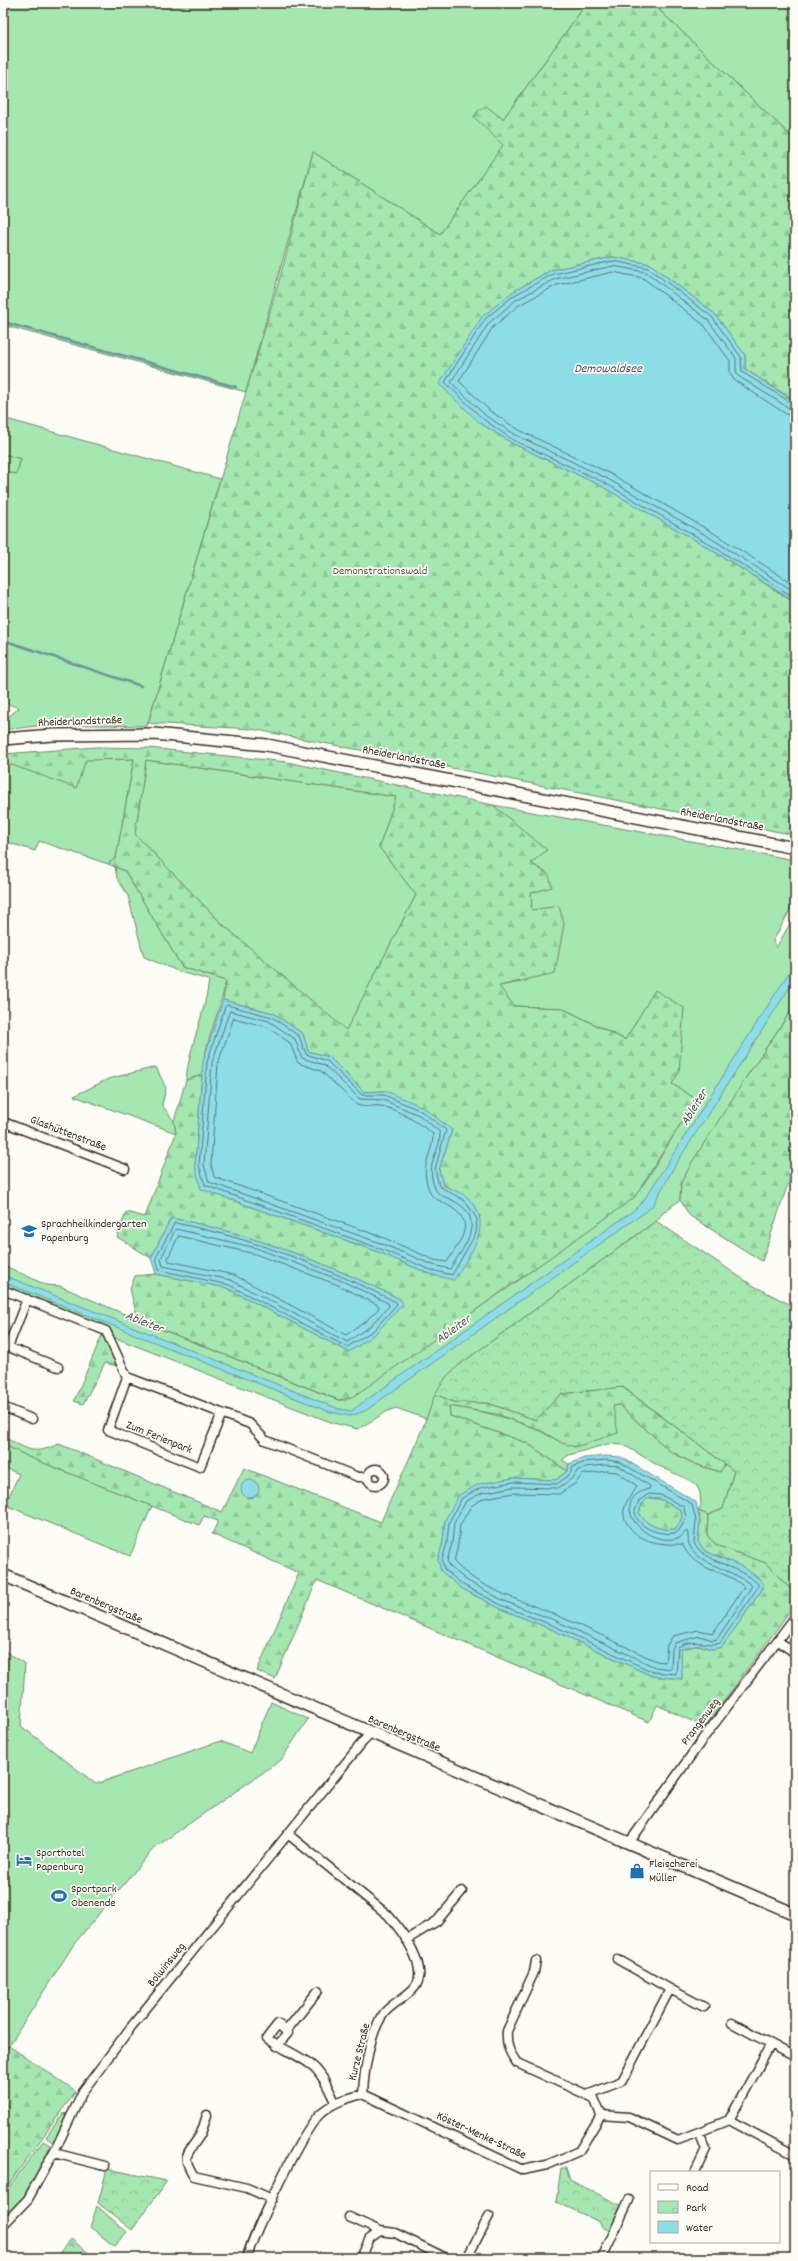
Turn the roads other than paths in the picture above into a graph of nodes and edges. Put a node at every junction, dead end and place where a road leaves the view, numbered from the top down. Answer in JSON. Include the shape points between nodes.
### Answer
{"nodes":[{"id":1,"x":3,"y":739,"type":"edge"},
{"id":2,"x":795,"y":848,"type":"edge"},
{"id":3,"x":3,"y":1122,"type":"edge"},
{"id":4,"x":125,"y":1169,"type":"dead end"},
{"id":5,"x":3,"y":1290,"type":"edge"},
{"id":6,"x":27,"y":1299,"type":"junction"},
{"id":7,"x":5,"y":1348,"type":"edge"},
{"id":8,"x":58,"y":1367,"type":"dead end"},
{"id":9,"x":127,"y":1377,"type":"junction"},
{"id":10,"x":3,"y":1407,"type":"edge"},
{"id":11,"x":222,"y":1413,"type":"junction"},
{"id":12,"x":32,"y":1419,"type":"dead end"},
{"id":13,"x":369,"y":1477,"type":"dead end"},
{"id":14,"x":3,"y":1575,"type":"edge"},
{"id":15,"x":795,"y":1616,"type":"edge"},
{"id":16,"x":778,"y":1641,"type":"junction"},
{"id":17,"x":795,"y":1653,"type":"edge"},
{"id":18,"x":370,"y":1733,"type":"junction"},
{"id":19,"x":289,"y":1835,"type":"junction"},
{"id":20,"x":630,"y":1843,"type":"junction"},
{"id":21,"x":462,"y":1891,"type":"dead end"},
{"id":22,"x":795,"y":1914,"type":"edge"},
{"id":23,"x":406,"y":1940,"type":"junction"},
{"id":24,"x":617,"y":1959,"type":"dead end"},
{"id":25,"x":536,"y":1961,"type":"dead end"},
{"id":26,"x":670,"y":1990,"type":"junction"},
{"id":27,"x":318,"y":1991,"type":"dead end"},
{"id":28,"x":704,"y":2007,"type":"dead end"},
{"id":29,"x":732,"y":2023,"type":"dead end"},
{"id":30,"x":286,"y":2031,"type":"junction"},
{"id":31,"x":771,"y":2044,"type":"junction"},
{"id":32,"x":277,"y":2046,"type":"junction"},
{"id":33,"x":795,"y":2057,"type":"edge"},
{"id":34,"x":363,"y":2094,"type":"junction"},
{"id":35,"x":587,"y":2095,"type":"junction"},
{"id":36,"x":335,"y":2102,"type":"junction"},
{"id":37,"x":207,"y":2114,"type":"dead end"},
{"id":38,"x":601,"y":2115,"type":"junction"},
{"id":39,"x":729,"y":2120,"type":"junction"},
{"id":40,"x":699,"y":2132,"type":"junction"},
{"id":41,"x":54,"y":2153,"type":"junction"},
{"id":42,"x":795,"y":2155,"type":"edge"},
{"id":43,"x":105,"y":2166,"type":"dead end"},
{"id":44,"x":695,"y":2171,"type":"edge"},
{"id":45,"x":272,"y":2199,"type":"junction"},
{"id":46,"x":629,"y":2200,"type":"dead end"},
{"id":47,"x":489,"y":2216,"type":"dead end"},
{"id":48,"x":349,"y":2217,"type":"dead end"},
{"id":49,"x":3,"y":2225,"type":"edge"},
{"id":50,"x":380,"y":2231,"type":"junction"},
{"id":51,"x":246,"y":2258,"type":"edge"},
{"id":52,"x":360,"y":2258,"type":"edge"},
{"id":53,"x":446,"y":2258,"type":"edge"},
{"id":54,"x":468,"y":2258,"type":"edge"},
{"id":55,"x":602,"y":2258,"type":"edge"}],
"edges":[{"from":1,"to":2,"type":"street","name":"Rheiderlandstraße","via":[[53,735],[154,734],[267,745]]},
{"from":3,"to":4,"type":"street","name":"Glashüttenstraße"},
{"from":5,"to":6,"type":"street"},
{"from":6,"to":7,"type":"street"},
{"from":6,"to":9,"type":"street","via":[[106,1331]]},
{"from":7,"to":8,"type":"street"},
{"from":9,"to":11,"type":"street"},
{"from":9,"to":11,"type":"street","name":"Zum Ferienpark","via":[[108,1430],[200,1467]]},
{"from":10,"to":12,"type":"street"},
{"from":11,"to":13,"type":"street","via":[[250,1424],[265,1440],[358,1477]]},
{"from":14,"to":18,"type":"street","name":"Barenbergstraße"},
{"from":15,"to":16,"type":"street","name":"Prangenweg"},
{"from":16,"to":17,"type":"street"},
{"from":16,"to":20,"type":"street","name":"Prangenweg","via":[[702,1740]]},
{"from":18,"to":19,"type":"street","name":"Bolwinsweg"},
{"from":18,"to":20,"type":"street","name":"Barenbergstraße"},
{"from":19,"to":23,"type":"street","name":"Kurze Straße","via":[[388,1915]]},
{"from":19,"to":41,"type":"street","name":"Bolwinsweg","via":[[131,2027],[83,2092]]},
{"from":20,"to":22,"type":"street","name":"Barenbergstraße"},
{"from":21,"to":23,"type":"street","via":[[437,1921]]},
{"from":23,"to":34,"type":"street","name":"Kurze Straße","via":[[420,1967],[420,1977],[416,1986],[385,2012],[378,2024],[364,2078]]},
{"from":24,"to":26,"type":"street"},
{"from":25,"to":35,"type":"street","via":[[534,1972],[507,2031],[509,2053],[517,2062]]},
{"from":26,"to":28,"type":"street"},
{"from":26,"to":35,"type":"street","via":[[622,2081]]},
{"from":27,"to":30,"type":"street"},
{"from":29,"to":31,"type":"street"},
{"from":30,"to":32,"type":"street","via":[[288,2032]]},
{"from":30,"to":32,"type":"street","via":[[278,2024],[267,2038]]},
{"from":31,"to":33,"type":"street"},
{"from":31,"to":39,"type":"street"},
{"from":32,"to":36,"type":"street","via":[[311,2064]]},
{"from":34,"to":36,"type":"street"},
{"from":34,"to":38,"type":"street","name":"Köster-Menke-Straße","via":[[523,2170],[546,2165],[579,2151]]},
{"from":35,"to":38,"type":"street","via":[[594,2098]]},
{"from":36,"to":45,"type":"street","via":[[320,2112],[305,2131]]},
{"from":37,"to":45,"type":"street","via":[[200,2135],[186,2153],[186,2163],[194,2176],[247,2188]]},
{"from":38,"to":40,"type":"street","via":[[629,2118],[678,2140]]},
{"from":39,"to":40,"type":"street"},
{"from":39,"to":42,"type":"street"},
{"from":40,"to":44,"type":"street","via":[[706,2149]]},
{"from":41,"to":43,"type":"street"},
{"from":41,"to":49,"type":"street","name":"Bolwinsweg","via":[[28,2200]]},
{"from":45,"to":51,"type":"street"},
{"from":46,"to":55,"type":"street"},
{"from":47,"to":54,"type":"street"},
{"from":48,"to":50,"type":"street"},
{"from":50,"to":52,"type":"street","via":[[370,2238]]},
{"from":50,"to":53,"type":"street","via":[[395,2233]]}]}
